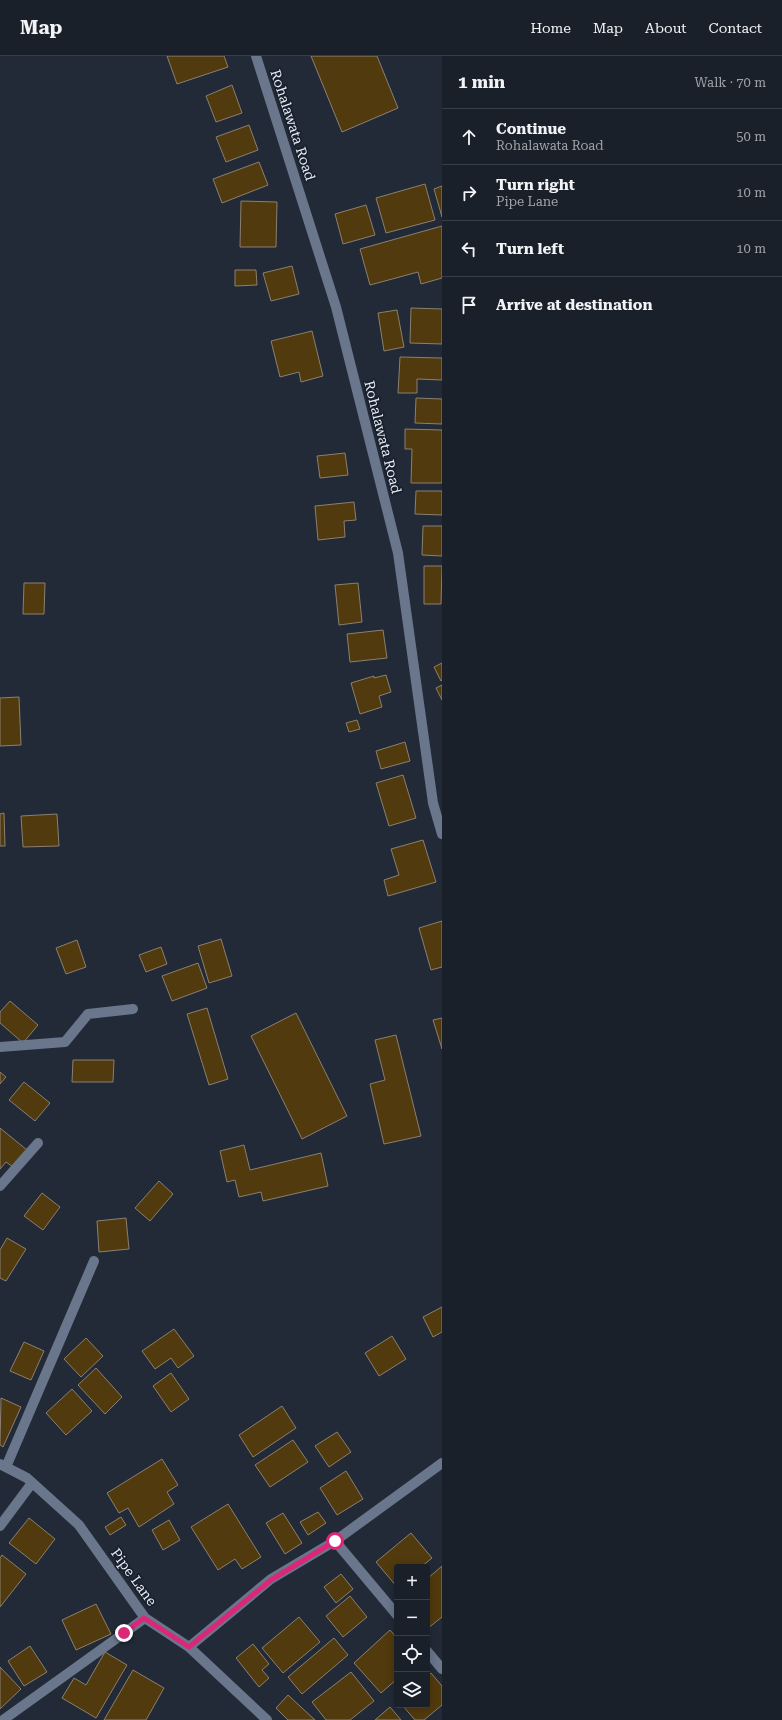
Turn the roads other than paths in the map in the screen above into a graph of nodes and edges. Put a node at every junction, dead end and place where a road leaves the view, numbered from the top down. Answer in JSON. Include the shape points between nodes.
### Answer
{"nodes":[{"id":1,"x":256,"y":56,"type":"edge"},
{"id":2,"x":442,"y":834,"type":"edge"},
{"id":3,"x":133,"y":1009,"type":"dead end"},
{"id":4,"x":0,"y":1047,"type":"edge"},
{"id":5,"x":38,"y":1143,"type":"dead end"},
{"id":6,"x":0,"y":1186,"type":"edge"},
{"id":7,"x":94,"y":1261,"type":"dead end"},
{"id":8,"x":442,"y":1463,"type":"edge"},
{"id":9,"x":3,"y":1465,"type":"edge"},
{"id":10,"x":32,"y":1483,"type":"junction"},
{"id":11,"x":0,"y":1526,"type":"edge"},
{"id":12,"x":335,"y":1541,"type":"junction"},
{"id":13,"x":394,"y":1611,"type":"edge"},
{"id":14,"x":144,"y":1618,"type":"junction"},
{"id":15,"x":189,"y":1647,"type":"junction"},
{"id":16,"x":430,"y":1655,"type":"edge"},
{"id":17,"x":442,"y":1669,"type":"edge"},
{"id":18,"x":3,"y":1720,"type":"edge"},
{"id":19,"x":267,"y":1720,"type":"edge"}],
"edges":[{"from":1,"to":2,"type":"street","name":"Rohalawata Road","via":[[336,307],[398,553],[433,803]]},
{"from":3,"to":4,"type":"street","via":[[88,1014],[65,1042]]},
{"from":5,"to":6,"type":"street"},
{"from":7,"to":9,"type":"street"},
{"from":8,"to":12,"type":"street"},
{"from":9,"to":10,"type":"street","name":"Pipe Lane"},
{"from":10,"to":11,"type":"street"},
{"from":10,"to":14,"type":"street","name":"Pipe Lane","via":[[79,1525]]},
{"from":12,"to":13,"type":"street"},
{"from":12,"to":15,"type":"street","via":[[271,1580]]},
{"from":14,"to":15,"type":"street","name":"Pipe Lane"},
{"from":14,"to":18,"type":"street"},
{"from":15,"to":19,"type":"street","name":"Pipe Lane"},
{"from":16,"to":17,"type":"street"}]}
